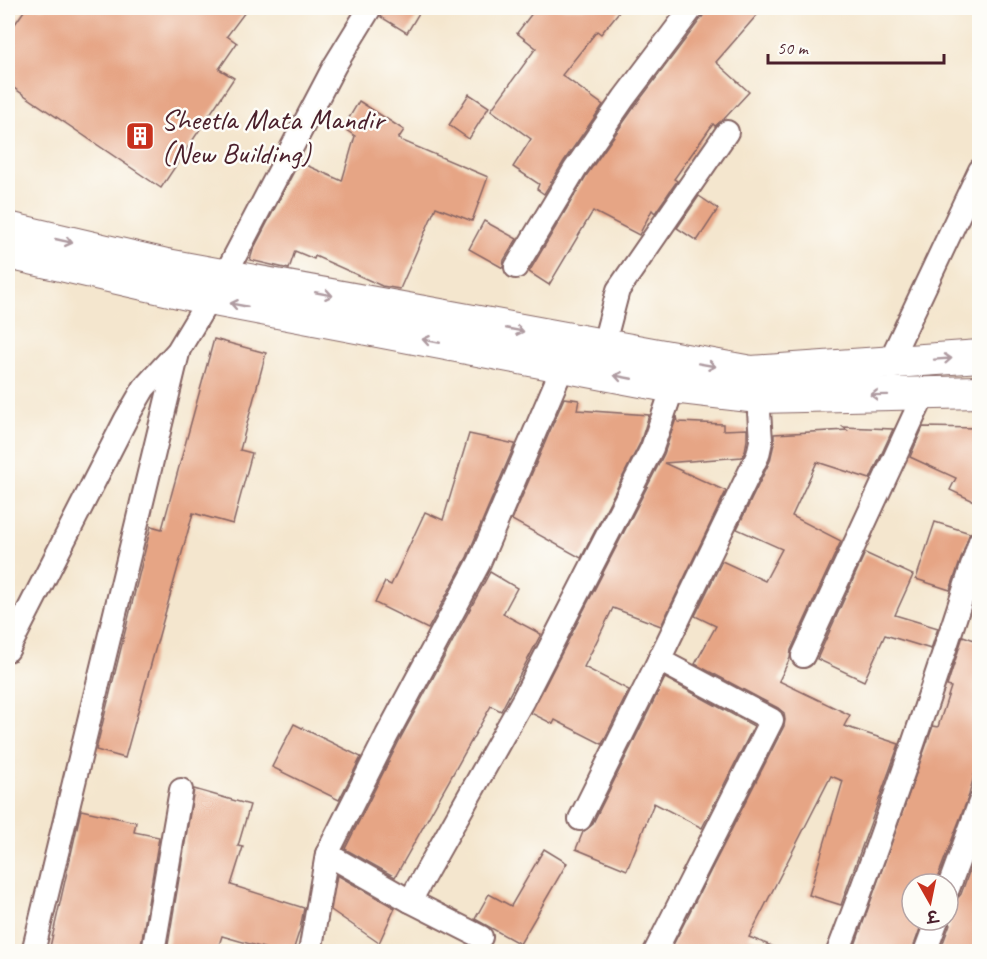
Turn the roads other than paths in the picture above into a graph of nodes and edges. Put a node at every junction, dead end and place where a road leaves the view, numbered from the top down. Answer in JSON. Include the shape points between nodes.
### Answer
{"nodes":[{"id":1,"x":370,"y":8,"type":"edge"},
{"id":2,"x":692,"y":8,"type":"edge"},
{"id":3,"x":727,"y":132,"type":"dead end"},
{"id":4,"x":980,"y":170,"type":"edge"},
{"id":5,"x":8,"y":228,"type":"edge"},
{"id":6,"x":8,"y":253,"type":"edge"},
{"id":7,"x":516,"y":267,"type":"dead end"},
{"id":8,"x":217,"y":287,"type":"junction"},
{"id":9,"x":603,"y":347,"type":"junction"},
{"id":10,"x":179,"y":349,"type":"junction"},
{"id":11,"x":980,"y":356,"type":"edge"},
{"id":12,"x":889,"y":363,"type":"junction"},
{"id":13,"x":563,"y":366,"type":"junction"},
{"id":14,"x":673,"y":387,"type":"junction"},
{"id":15,"x":980,"y":392,"type":"edge"},
{"id":16,"x":924,"y":394,"type":"junction"},
{"id":17,"x":758,"y":397,"type":"junction"},
{"id":18,"x":980,"y":541,"type":"edge"},
{"id":19,"x":8,"y":650,"type":"edge"},
{"id":20,"x":802,"y":656,"type":"dead end"},
{"id":21,"x":659,"y":660,"type":"junction"},
{"id":22,"x":181,"y":790,"type":"dead end"},
{"id":23,"x":980,"y":802,"type":"edge"},
{"id":24,"x":580,"y":819,"type":"dead end"},
{"id":25,"x":327,"y":854,"type":"junction"},
{"id":26,"x":954,"y":872,"type":"edge"},
{"id":27,"x":410,"y":901,"type":"junction"},
{"id":28,"x":932,"y":932,"type":"edge"},
{"id":29,"x":481,"y":937,"type":"dead end"},
{"id":30,"x":37,"y":950,"type":"edge"},
{"id":31,"x":153,"y":951,"type":"edge"},
{"id":32,"x":310,"y":951,"type":"edge"},
{"id":33,"x":655,"y":951,"type":"edge"},
{"id":34,"x":838,"y":951,"type":"edge"},
{"id":35,"x":925,"y":951,"type":"edge"}],
"edges":[{"from":1,"to":8,"type":"street","via":[[335,65]]},
{"from":2,"to":7,"type":"street","via":[[624,98]]},
{"from":3,"to":9,"type":"street","via":[[618,290]]},
{"from":4,"to":12,"type":"street"},
{"from":5,"to":8,"type":"main road","one_way":true,"via":[[167,265]]},
{"from":6,"to":8,"type":"main road"},
{"from":8,"to":9,"type":"main road","one_way":true},
{"from":8,"to":10,"type":"street"},
{"from":13,"to":8,"type":"main road","one_way":true},
{"from":9,"to":12,"type":"main road","one_way":true,"via":[[751,372]]},
{"from":10,"to":19,"type":"street","via":[[144,388],[126,419]]},
{"from":10,"to":30,"type":"street"},
{"from":12,"to":11,"type":"main road","one_way":true},
{"from":14,"to":13,"type":"main road","one_way":true},
{"from":13,"to":25,"type":"street","via":[[479,563]]},
{"from":14,"to":17,"type":"main road"},
{"from":14,"to":27,"type":"street","via":[[652,448],[523,700]]},
{"from":15,"to":16,"type":"main road"},
{"from":16,"to":17,"type":"main road","one_way":true},
{"from":16,"to":20,"type":"street"},
{"from":17,"to":21,"type":"street","via":[[758,455]]},
{"from":18,"to":34,"type":"street","via":[[928,704]]},
{"from":21,"to":24,"type":"street"},
{"from":21,"to":33,"type":"street","via":[[772,720]]},
{"from":22,"to":31,"type":"street"},
{"from":23,"to":26,"type":"street"},
{"from":25,"to":27,"type":"street"},
{"from":25,"to":32,"type":"street"},
{"from":27,"to":29,"type":"street"},
{"from":28,"to":35,"type":"street"}]}
